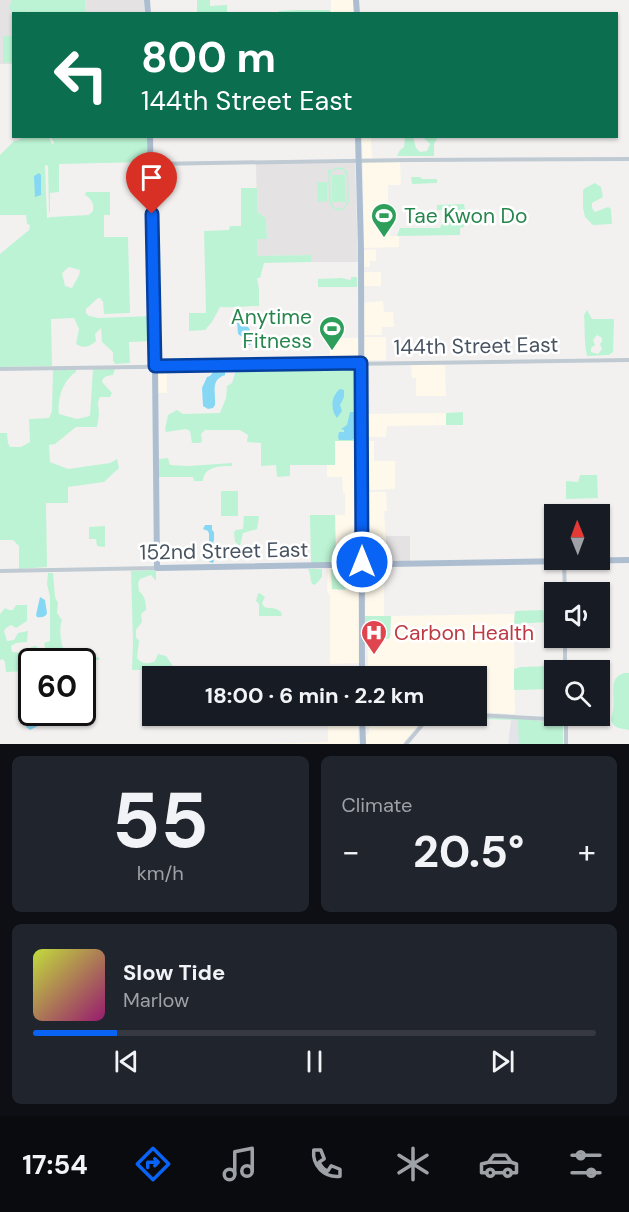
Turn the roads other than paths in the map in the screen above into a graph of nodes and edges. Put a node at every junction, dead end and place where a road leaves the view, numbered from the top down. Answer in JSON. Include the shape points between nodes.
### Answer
{"nodes":[{"id":1,"x":150,"y":138,"type":"edge"},
{"id":2,"x":358,"y":138,"type":"edge"},
{"id":3,"x":629,"y":159,"type":"edge"},
{"id":4,"x":359,"y":160,"type":"junction"},
{"id":5,"x":151,"y":164,"type":"junction"},
{"id":6,"x":629,"y":360,"type":"edge"},
{"id":7,"x":361,"y":363,"type":"junction"},
{"id":8,"x":155,"y":366,"type":"junction"},
{"id":9,"x":0,"y":369,"type":"edge"},
{"id":10,"x":610,"y":560,"type":"edge"},
{"id":11,"x":629,"y":560,"type":"edge"},
{"id":12,"x":544,"y":561,"type":"edge"},
{"id":13,"x":362,"y":565,"type":"junction"},
{"id":14,"x":157,"y":568,"type":"junction"},
{"id":15,"x":0,"y":571,"type":"edge"},
{"id":16,"x":362,"y":666,"type":"edge"},
{"id":17,"x":487,"y":715,"type":"edge"},
{"id":18,"x":544,"y":717,"type":"edge"},
{"id":19,"x":362,"y":726,"type":"edge"},
{"id":20,"x":421,"y":726,"type":"edge"},
{"id":21,"x":566,"y":726,"type":"edge"},
{"id":22,"x":362,"y":744,"type":"edge"},
{"id":23,"x":406,"y":744,"type":"edge"},
{"id":24,"x":566,"y":744,"type":"edge"}],
"edges":[{"from":1,"to":5,"type":"main road"},
{"from":2,"to":4,"type":"main road"},
{"from":3,"to":4,"type":"street"},
{"from":4,"to":5,"type":"street"},
{"from":4,"to":7,"type":"main road"},
{"from":5,"to":8,"type":"main road"},
{"from":6,"to":7,"type":"street","name":"144th Street East"},
{"from":7,"to":8,"type":"street","name":"144th Street East"},
{"from":7,"to":13,"type":"main road"},
{"from":8,"to":9,"type":"street","name":"144th Street East"},
{"from":8,"to":14,"type":"main road"},
{"from":10,"to":11,"type":"main road","name":"152nd Street East"},
{"from":12,"to":13,"type":"main road","name":"152nd Street East"},
{"from":13,"to":14,"type":"main road","name":"152nd Street East"},
{"from":13,"to":16,"type":"main road"},
{"from":14,"to":15,"type":"street","name":"152nd Street East"},
{"from":17,"to":18,"type":"street"},
{"from":19,"to":22,"type":"main road"},
{"from":20,"to":23,"type":"street"},
{"from":21,"to":24,"type":"street"}]}
